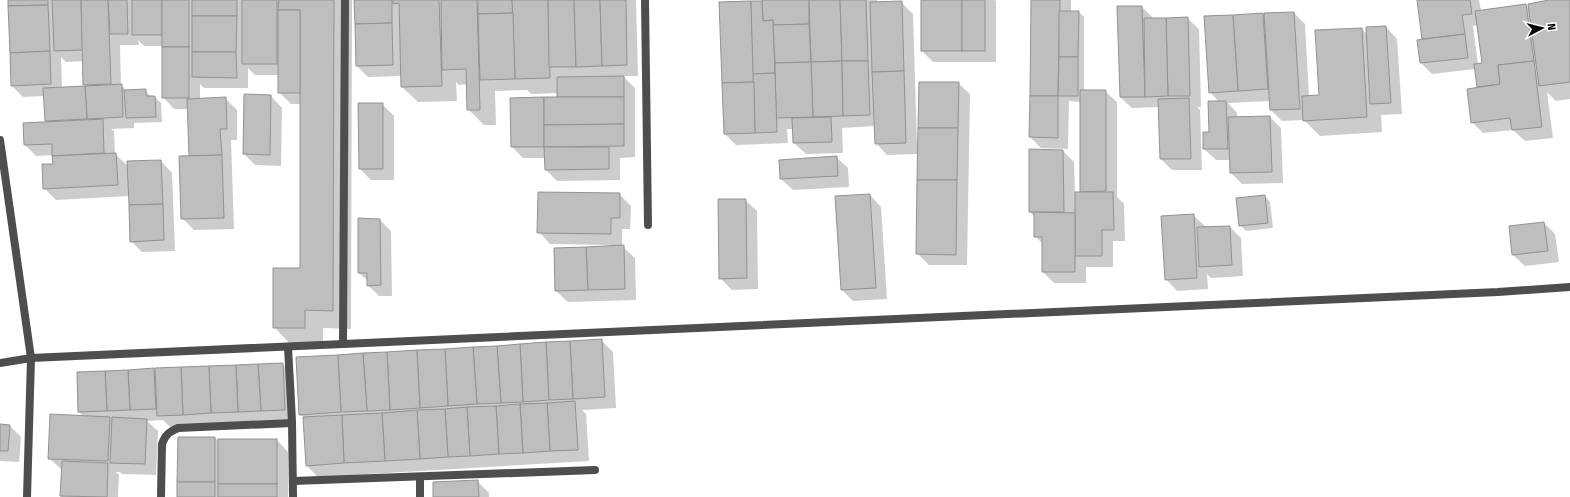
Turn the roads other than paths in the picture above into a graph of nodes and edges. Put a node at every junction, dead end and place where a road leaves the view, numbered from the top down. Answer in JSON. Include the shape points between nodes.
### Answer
{"nodes":[{"id":1,"x":345,"y":0,"type":"edge"},
{"id":2,"x":645,"y":0,"type":"edge"},
{"id":3,"x":0,"y":140,"type":"edge"},
{"id":4,"x":648,"y":225,"type":"dead end"},
{"id":5,"x":1570,"y":286,"type":"edge"},
{"id":6,"x":343,"y":344,"type":"junction"},
{"id":7,"x":288,"y":347,"type":"junction"},
{"id":8,"x":31,"y":358,"type":"junction"},
{"id":9,"x":0,"y":363,"type":"edge"},
{"id":10,"x":292,"y":423,"type":"junction"},
{"id":11,"x":595,"y":470,"type":"dead end"},
{"id":12,"x":420,"y":477,"type":"junction"},
{"id":13,"x":293,"y":481,"type":"junction"},
{"id":14,"x":27,"y":497,"type":"edge"},
{"id":15,"x":161,"y":497,"type":"edge"},
{"id":16,"x":293,"y":497,"type":"edge"},
{"id":17,"x":420,"y":497,"type":"edge"}],
"edges":[{"from":1,"to":6,"type":"street"},
{"from":2,"to":4,"type":"street"},
{"from":3,"to":8,"type":"street"},
{"from":5,"to":6,"type":"street","via":[[1490,292]]},
{"from":6,"to":7,"type":"street"},
{"from":7,"to":8,"type":"street"},
{"from":7,"to":10,"type":"street"},
{"from":8,"to":9,"type":"street"},
{"from":8,"to":14,"type":"street"},
{"from":10,"to":13,"type":"street"},
{"from":10,"to":15,"type":"street","via":[[178,428],[169,432],[162,444]]},
{"from":11,"to":12,"type":"street"},
{"from":12,"to":13,"type":"street"},
{"from":12,"to":17,"type":"street"},
{"from":13,"to":16,"type":"street"}]}
